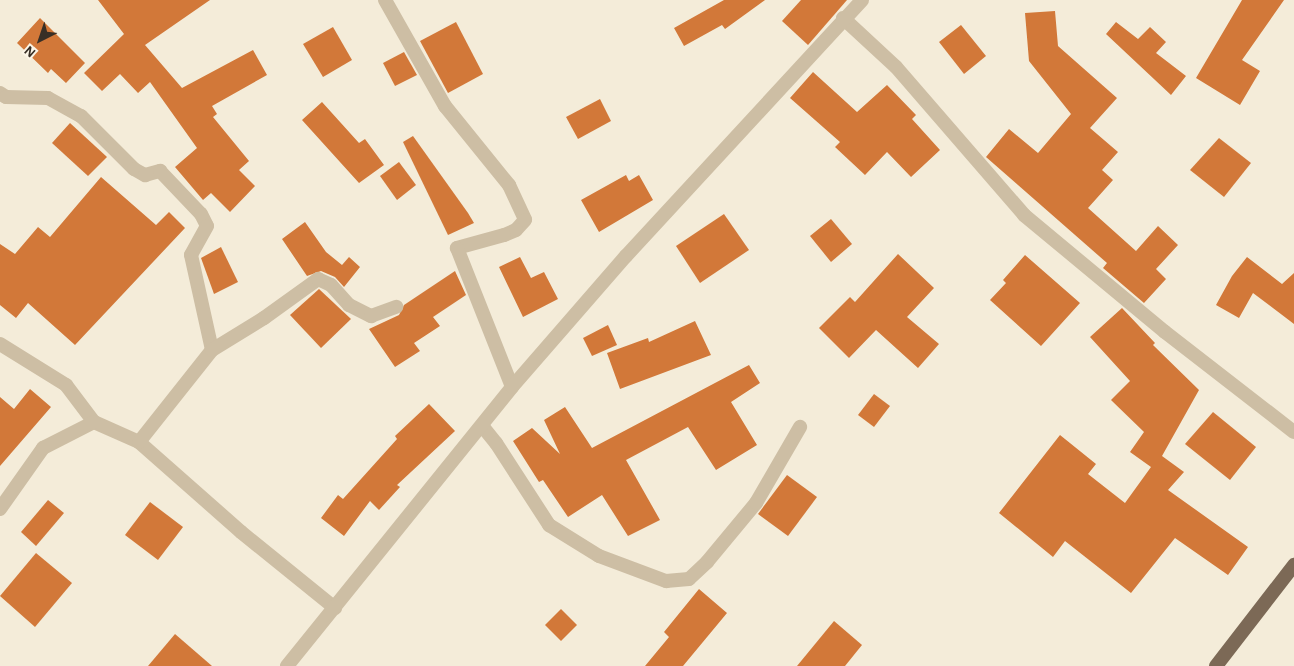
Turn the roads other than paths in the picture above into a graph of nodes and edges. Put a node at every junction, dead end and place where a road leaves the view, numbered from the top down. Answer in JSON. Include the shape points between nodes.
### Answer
{"nodes":[{"id":1,"x":385,"y":0,"type":"edge"},
{"id":2,"x":862,"y":0,"type":"edge"},
{"id":3,"x":843,"y":18,"type":"junction"},
{"id":4,"x":0,"y":93,"type":"edge"},
{"id":5,"x":396,"y":306,"type":"dead end"},
{"id":6,"x":0,"y":344,"type":"edge"},
{"id":7,"x":212,"y":350,"type":"junction"},
{"id":8,"x":512,"y":387,"type":"junction"},
{"id":9,"x":94,"y":422,"type":"junction"},
{"id":10,"x":482,"y":427,"type":"junction"},
{"id":11,"x":800,"y":427,"type":"dead end"},
{"id":12,"x":1294,"y":432,"type":"edge"},
{"id":13,"x":139,"y":442,"type":"junction"},
{"id":14,"x":0,"y":509,"type":"edge"},
{"id":15,"x":1294,"y":565,"type":"edge"},
{"id":16,"x":335,"y":608,"type":"junction"},
{"id":17,"x":287,"y":666,"type":"edge"},
{"id":18,"x":1216,"y":666,"type":"edge"}],
"edges":[{"from":1,"to":8,"type":"street","via":[[445,106],[509,185],[525,220],[516,230],[457,248]]},
{"from":2,"to":3,"type":"street"},
{"from":3,"to":8,"type":"street","via":[[796,75],[626,256]]},
{"from":3,"to":12,"type":"street","via":[[896,67],[1024,215],[1165,332]]},
{"from":4,"to":7,"type":"street","via":[[6,97],[48,98],[81,116],[134,169],[145,175],[160,171],[201,214],[207,226],[191,256]]},
{"from":5,"to":7,"type":"street","via":[[371,316],[349,305],[332,285],[318,279]]},
{"from":6,"to":9,"type":"street","via":[[66,385]]},
{"from":7,"to":13,"type":"street"},
{"from":8,"to":10,"type":"street"},
{"from":9,"to":13,"type":"street"},
{"from":9,"to":14,"type":"street","via":[[43,448]]},
{"from":10,"to":11,"type":"street","via":[[496,442],[549,525],[599,556],[666,581],[689,579],[707,562],[756,503]]},
{"from":10,"to":16,"type":"street"},
{"from":13,"to":16,"type":"street","via":[[241,532]]},
{"from":15,"to":18,"type":"main road"},
{"from":16,"to":17,"type":"street"}]}
